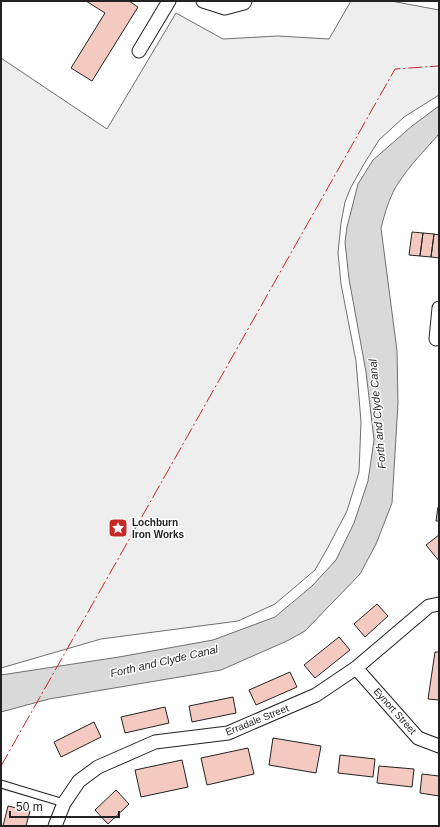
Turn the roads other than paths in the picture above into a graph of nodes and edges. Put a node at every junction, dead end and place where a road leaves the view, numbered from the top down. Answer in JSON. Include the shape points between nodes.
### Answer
{"nodes":[{"id":1,"x":169,"y":1,"type":"edge"},
{"id":2,"x":203,"y":1,"type":"edge"},
{"id":3,"x":245,"y":1,"type":"edge"},
{"id":4,"x":139,"y":51,"type":"dead end"},
{"id":5,"x":439,"y":308,"type":"edge"},
{"id":6,"x":436,"y":339,"type":"dead end"},
{"id":7,"x":439,"y":604,"type":"edge"},
{"id":8,"x":356,"y":668,"type":"junction"},
{"id":9,"x":439,"y":746,"type":"edge"},
{"id":10,"x":1,"y":784,"type":"edge"},
{"id":11,"x":64,"y":803,"type":"junction"},
{"id":12,"x":55,"y":826,"type":"edge"}],
"edges":[{"from":1,"to":4,"type":"street"},
{"from":2,"to":3,"type":"street","via":[[225,8]]},
{"from":5,"to":6,"type":"street"},
{"from":7,"to":8,"type":"street","name":"Erradale Street","via":[[429,606]]},
{"from":8,"to":9,"type":"street","name":"Eynort Street","via":[[418,738]]},
{"from":8,"to":11,"type":"street","name":"Erradale Street","via":[[316,695],[228,733],[155,742],[98,767],[79,781]]},
{"from":10,"to":11,"type":"lane"},
{"from":11,"to":12,"type":"street","name":"Erradale Street"}]}
